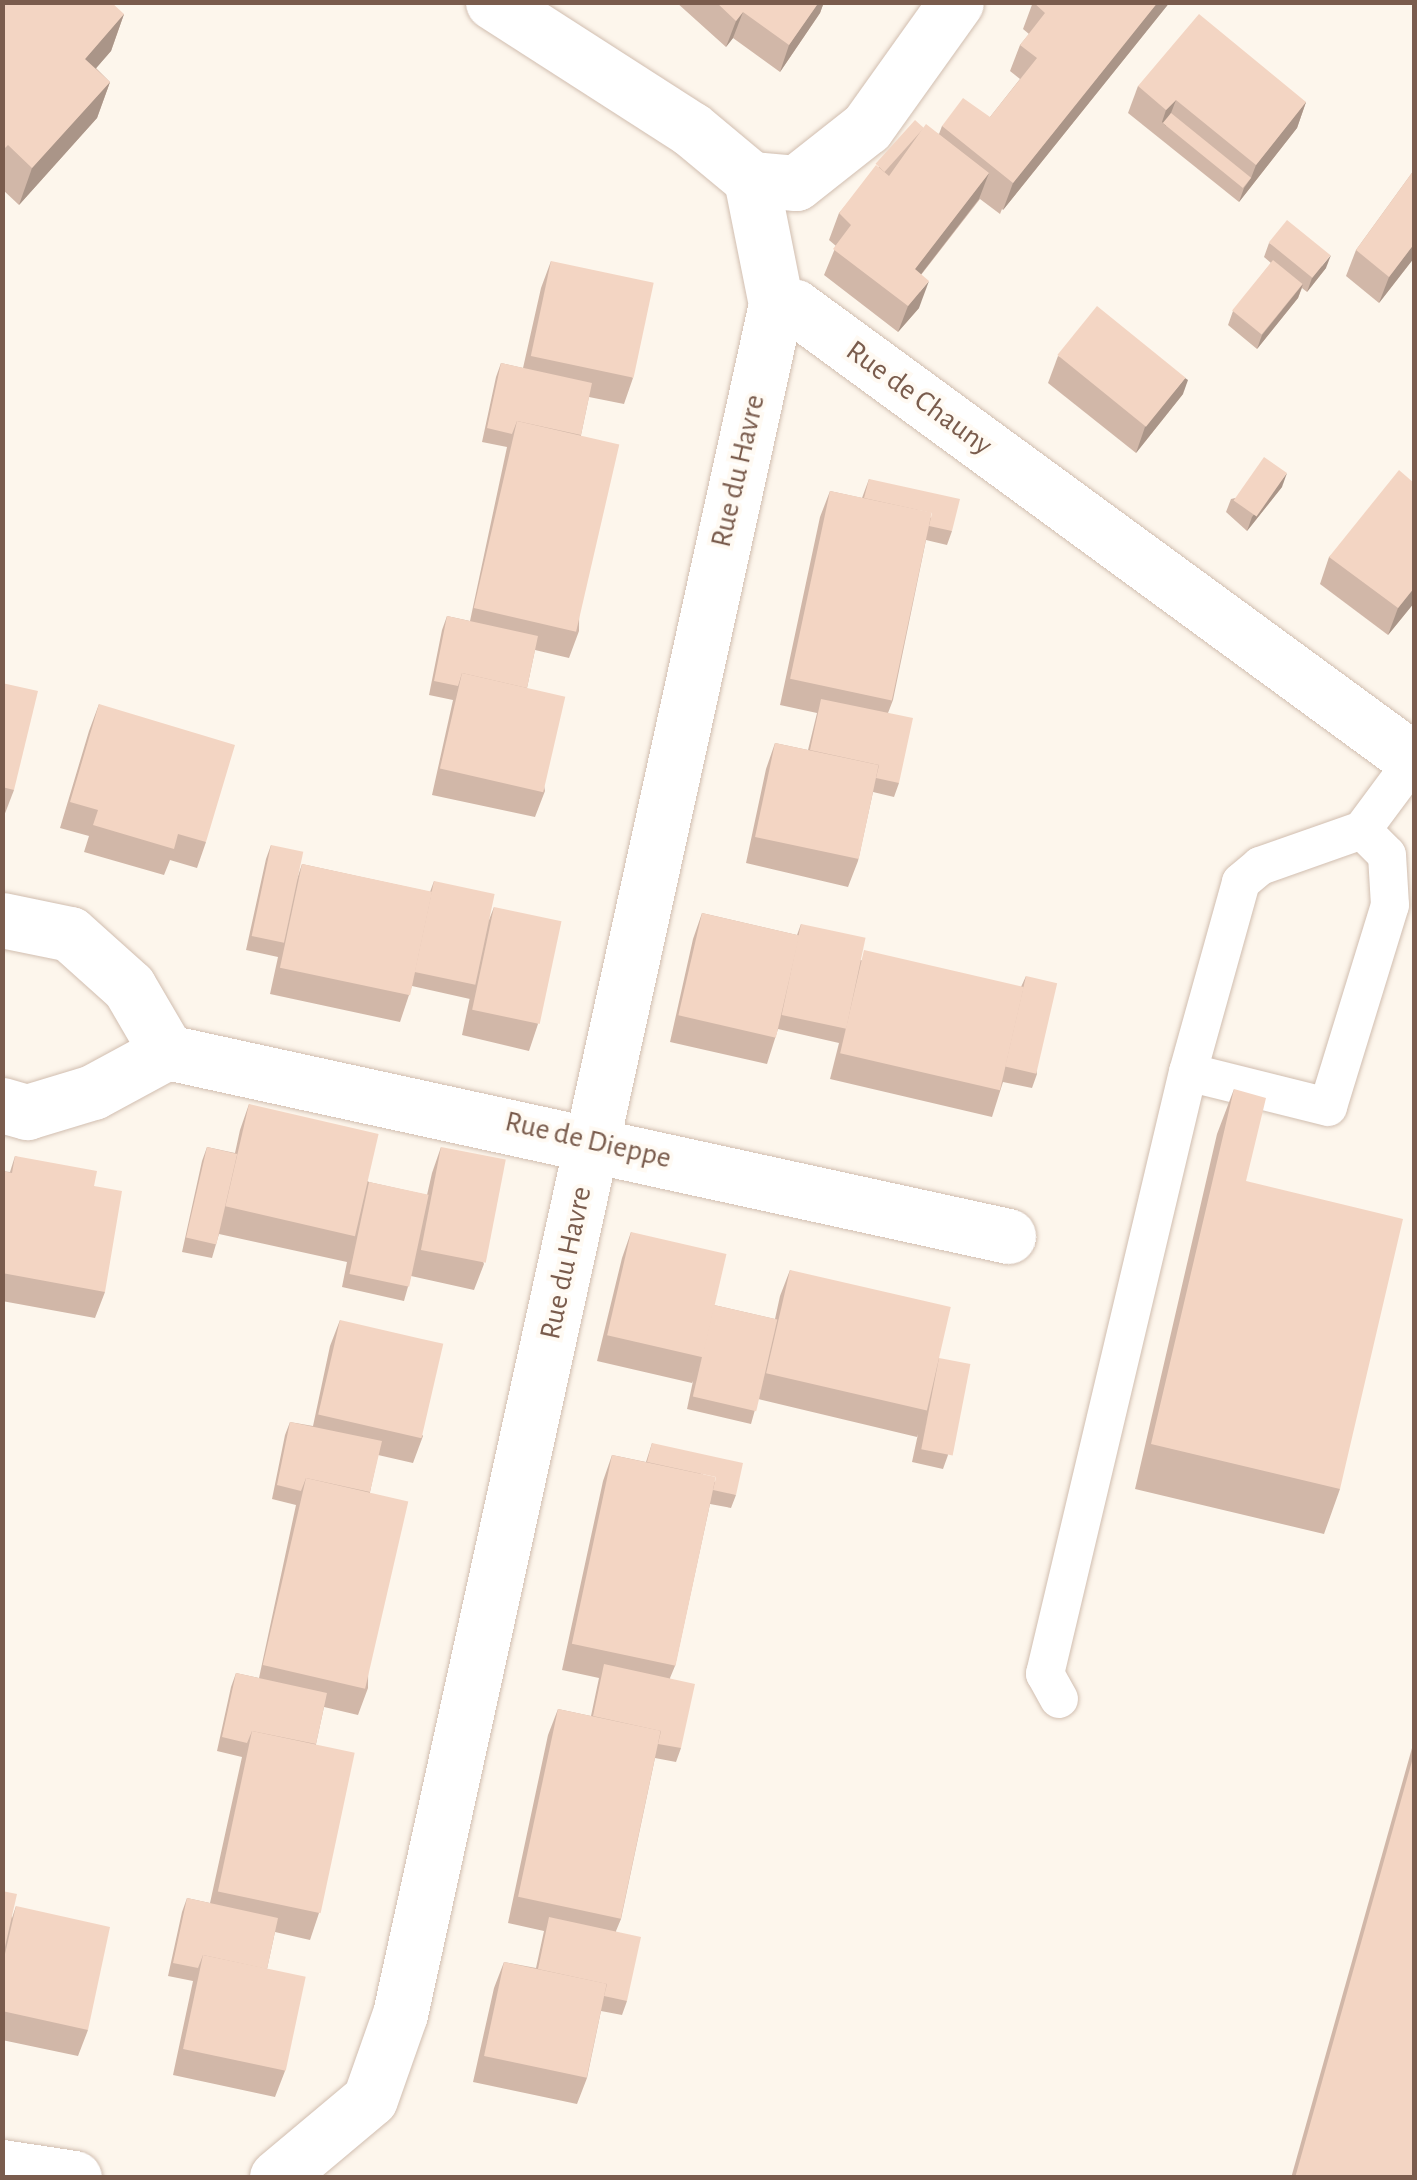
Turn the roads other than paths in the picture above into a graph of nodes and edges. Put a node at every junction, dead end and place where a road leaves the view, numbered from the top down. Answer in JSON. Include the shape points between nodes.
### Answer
{"nodes":[{"id":1,"x":494,"y":2,"type":"edge"},
{"id":2,"x":956,"y":2,"type":"edge"},
{"id":3,"x":751,"y":180,"type":"junction"},
{"id":4,"x":776,"y":304,"type":"junction"},
{"id":5,"x":1414,"y":760,"type":"edge"},
{"id":6,"x":1362,"y":830,"type":"junction"},
{"id":7,"x":2,"y":920,"type":"edge"},
{"id":8,"x":167,"y":1052,"type":"junction"},
{"id":9,"x":1188,"y":1072,"type":"junction"},
{"id":10,"x":2,"y":1106,"type":"edge"},
{"id":11,"x":592,"y":1142,"type":"junction"},
{"id":12,"x":1008,"y":1236,"type":"dead end"},
{"id":13,"x":1059,"y":1699,"type":"dead end"},
{"id":14,"x":2,"y":2168,"type":"edge"},
{"id":15,"x":278,"y":2177,"type":"edge"},
{"id":16,"x":74,"y":2178,"type":"edge"},
{"id":17,"x":256,"y":2178,"type":"edge"}],
"edges":[{"from":1,"to":3,"type":"street","via":[[691,129]]},
{"from":2,"to":3,"type":"street","via":[[868,127],[796,183]]},
{"from":3,"to":4,"type":"street"},
{"from":4,"to":5,"type":"street","name":"Rue de Chauny","via":[[796,306]]},
{"from":4,"to":11,"type":"street","name":"Rue du Havre"},
{"from":5,"to":6,"type":"lane"},
{"from":6,"to":9,"type":"lane","via":[[1260,866],[1242,882]]},
{"from":6,"to":9,"type":"lane","via":[[1387,855],[1390,905],[1328,1107]]},
{"from":7,"to":8,"type":"street","via":[[70,934],[129,987]]},
{"from":8,"to":10,"type":"street","via":[[93,1092],[27,1112]]},
{"from":8,"to":11,"type":"street","name":"Rue de Dieppe"},
{"from":9,"to":13,"type":"lane","via":[[1045,1674]]},
{"from":11,"to":12,"type":"street","name":"Rue de Dieppe"},
{"from":11,"to":15,"type":"street","name":"Rue du Havre","via":[[400,2014],[370,2099]]},
{"from":14,"to":16,"type":"street"},
{"from":15,"to":17,"type":"street"}]}
